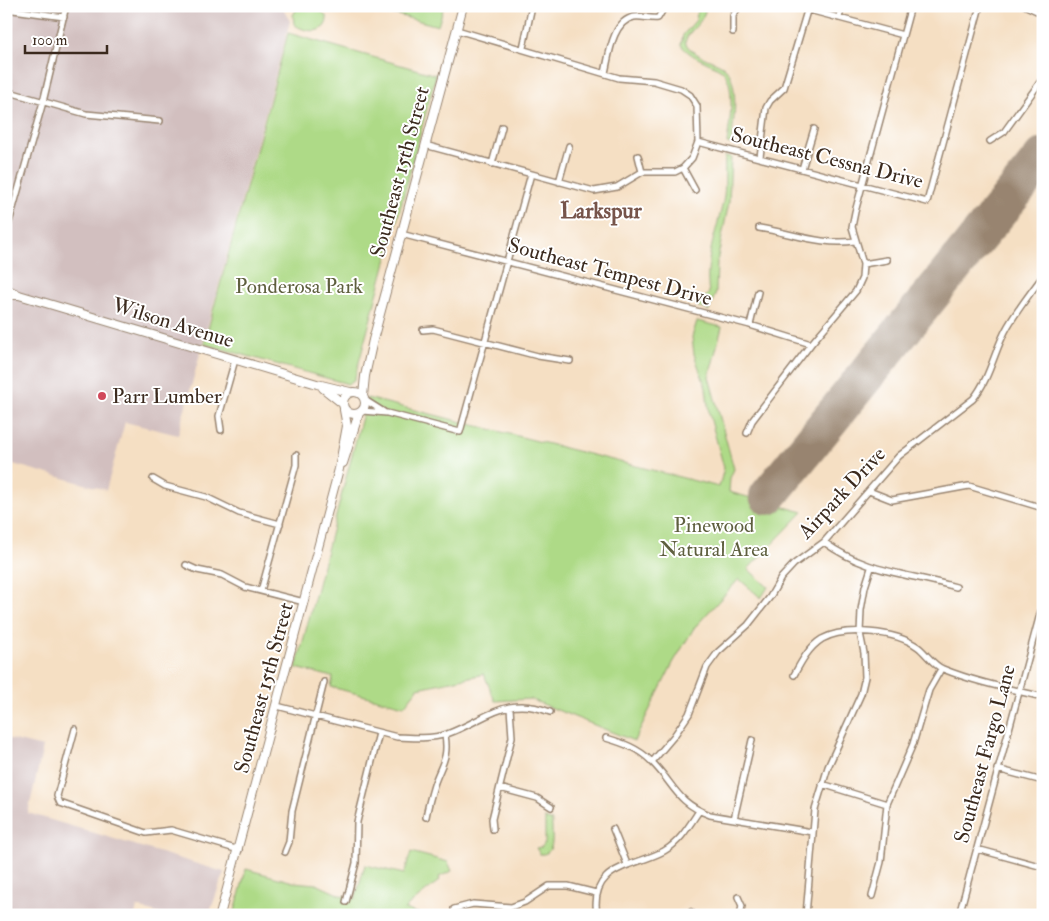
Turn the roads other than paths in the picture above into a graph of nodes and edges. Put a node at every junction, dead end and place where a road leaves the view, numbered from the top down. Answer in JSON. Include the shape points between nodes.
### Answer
{"nodes":[{"id":1,"x":66,"y":6,"type":"edge"},
{"id":2,"x":463,"y":6,"type":"edge"},
{"id":3,"x":532,"y":6,"type":"edge"},
{"id":4,"x":665,"y":6,"type":"edge"},
{"id":5,"x":739,"y":6,"type":"edge"},
{"id":6,"x":794,"y":6,"type":"edge"},
{"id":7,"x":842,"y":6,"type":"edge"},
{"id":8,"x":911,"y":6,"type":"edge"},
{"id":9,"x":980,"y":6,"type":"edge"},
{"id":10,"x":1026,"y":6,"type":"edge"},
{"id":11,"x":6,"y":9,"type":"edge"},
{"id":12,"x":807,"y":11,"type":"junction"},
{"id":13,"x":1043,"y":14,"type":"edge"},
{"id":14,"x":64,"y":17,"type":"junction"},
{"id":15,"x":839,"y":18,"type":"junction"},
{"id":16,"x":457,"y":30,"type":"junction"},
{"id":17,"x":734,"y":32,"type":"dead end"},
{"id":18,"x":903,"y":34,"type":"junction"},
{"id":19,"x":523,"y":48,"type":"junction"},
{"id":20,"x":605,"y":73,"type":"junction"},
{"id":21,"x":1043,"y":78,"type":"edge"},
{"id":22,"x":6,"y":90,"type":"edge"},
{"id":23,"x":43,"y":102,"type":"junction"},
{"id":24,"x":160,"y":121,"type":"dead end"},
{"id":25,"x":502,"y":127,"type":"dead end"},
{"id":26,"x":814,"y":129,"type":"dead end"},
{"id":27,"x":990,"y":141,"type":"dead end"},
{"id":28,"x":698,"y":142,"type":"junction"},
{"id":29,"x":425,"y":145,"type":"junction"},
{"id":30,"x":569,"y":146,"type":"dead end"},
{"id":31,"x":638,"y":156,"type":"dead end"},
{"id":32,"x":760,"y":157,"type":"junction"},
{"id":33,"x":492,"y":164,"type":"junction"},
{"id":34,"x":683,"y":168,"type":"junction"},
{"id":35,"x":802,"y":169,"type":"junction"},
{"id":36,"x":642,"y":172,"type":"junction"},
{"id":37,"x":531,"y":174,"type":"junction"},
{"id":38,"x":559,"y":182,"type":"junction"},
{"id":39,"x":862,"y":185,"type":"junction"},
{"id":40,"x":695,"y":190,"type":"dead end"},
{"id":41,"x":759,"y":228,"type":"dead end"},
{"id":42,"x":6,"y":233,"type":"edge"},
{"id":43,"x":401,"y":234,"type":"junction"},
{"id":44,"x":855,"y":241,"type":"junction"},
{"id":45,"x":887,"y":260,"type":"dead end"},
{"id":46,"x":506,"y":262,"type":"junction"},
{"id":47,"x":863,"y":264,"type":"junction"},
{"id":48,"x":1043,"y":276,"type":"edge"},
{"id":49,"x":6,"y":288,"type":"edge"},
{"id":50,"x":758,"y":292,"type":"dead end"},
{"id":51,"x":18,"y":294,"type":"junction"},
{"id":52,"x":6,"y":295,"type":"edge"},
{"id":53,"x":750,"y":325,"type":"junction"},
{"id":54,"x":423,"y":330,"type":"dead end"},
{"id":55,"x":485,"y":341,"type":"junction"},
{"id":56,"x":811,"y":344,"type":"junction"},
{"id":57,"x":235,"y":360,"type":"junction"},
{"id":58,"x":570,"y":361,"type":"dead end"},
{"id":59,"x":365,"y":376,"type":"junction"},
{"id":60,"x":318,"y":384,"type":"junction"},
{"id":61,"x":352,"y":392,"type":"junction"},
{"id":62,"x":364,"y":398,"type":"junction"},
{"id":63,"x":343,"y":406,"type":"junction"},
{"id":64,"x":360,"y":412,"type":"junction"},
{"id":65,"x":387,"y":413,"type":"junction"},
{"id":66,"x":221,"y":430,"type":"dead end"},
{"id":67,"x":747,"y":433,"type":"dead end"},
{"id":68,"x":296,"y":456,"type":"dead end"},
{"id":69,"x":339,"y":469,"type":"junction"},
{"id":70,"x":153,"y":479,"type":"dead end"},
{"id":71,"x":869,"y":491,"type":"junction"},
{"id":72,"x":1043,"y":508,"type":"edge"},
{"id":73,"x":280,"y":524,"type":"junction"},
{"id":74,"x":824,"y":542,"type":"junction"},
{"id":75,"x":186,"y":565,"type":"dead end"},
{"id":76,"x":871,"y":568,"type":"junction"},
{"id":77,"x":956,"y":587,"type":"dead end"},
{"id":78,"x":261,"y":591,"type":"junction"},
{"id":79,"x":304,"y":602,"type":"junction"},
{"id":80,"x":1043,"y":603,"type":"edge"},
{"id":81,"x":1042,"y":611,"type":"edge"},
{"id":82,"x":860,"y":632,"type":"junction"},
{"id":83,"x":941,"y":668,"type":"junction"},
{"id":84,"x":794,"y":675,"type":"dead end"},
{"id":85,"x":324,"y":682,"type":"dead end"},
{"id":86,"x":1019,"y":691,"type":"junction"},
{"id":87,"x":1043,"y":697,"type":"edge"},
{"id":88,"x":277,"y":706,"type":"junction"},
{"id":89,"x":510,"y":708,"type":"junction"},
{"id":90,"x":550,"y":712,"type":"dead end"},
{"id":91,"x":316,"y":717,"type":"junction"},
{"id":92,"x":74,"y":730,"type":"dead end"},
{"id":93,"x":379,"y":733,"type":"junction"},
{"id":94,"x":445,"y":735,"type":"junction"},
{"id":95,"x":606,"y":738,"type":"dead end"},
{"id":96,"x":752,"y":740,"type":"dead end"},
{"id":97,"x":652,"y":762,"type":"junction"},
{"id":98,"x":997,"y":769,"type":"junction"},
{"id":99,"x":1043,"y":781,"type":"edge"},
{"id":100,"x":822,"y":784,"type":"junction"},
{"id":101,"x":500,"y":788,"type":"junction"},
{"id":102,"x":887,"y":804,"type":"junction"},
{"id":103,"x":551,"y":807,"type":"dead end"},
{"id":104,"x":699,"y":811,"type":"junction"},
{"id":105,"x":426,"y":817,"type":"dead end"},
{"id":106,"x":734,"y":819,"type":"junction"},
{"id":107,"x":613,"y":829,"type":"dead end"},
{"id":108,"x":493,"y":830,"type":"dead end"},
{"id":109,"x":812,"y":832,"type":"junction"},
{"id":110,"x":977,"y":849,"type":"junction"},
{"id":111,"x":239,"y":850,"type":"junction"},
{"id":112,"x":285,"y":852,"type":"dead end"},
{"id":113,"x":626,"y":864,"type":"junction"},
{"id":114,"x":1043,"y":866,"type":"edge"},
{"id":115,"x":596,"y":893,"type":"junction"},
{"id":116,"x":872,"y":896,"type":"dead end"},
{"id":117,"x":738,"y":897,"type":"dead end"},
{"id":118,"x":346,"y":902,"type":"dead end"},
{"id":119,"x":454,"y":909,"type":"dead end"},
{"id":120,"x":220,"y":915,"type":"edge"},
{"id":121,"x":597,"y":915,"type":"edge"},
{"id":122,"x":740,"y":915,"type":"edge"},
{"id":123,"x":806,"y":915,"type":"edge"},
{"id":124,"x":959,"y":915,"type":"edge"}],
"edges":[{"from":1,"to":14,"type":"street"},
{"from":2,"to":16,"type":"main road","name":"Southeast 15th Street"},
{"from":3,"to":19,"type":"street"},
{"from":4,"to":20,"type":"street","via":[[658,18],[634,17],[620,25]]},
{"from":5,"to":17,"type":"street","via":[[733,16]]},
{"from":6,"to":12,"type":"street"},
{"from":7,"to":15,"type":"street"},
{"from":8,"to":18,"type":"street"},
{"from":9,"to":39,"type":"street","name":"Southeast Cessna Drive","via":[[927,202]]},
{"from":10,"to":13,"type":"street"},
{"from":11,"to":14,"type":"street"},
{"from":12,"to":15,"type":"street"},
{"from":12,"to":32,"type":"street","via":[[784,88],[766,108]]},
{"from":14,"to":23,"type":"street"},
{"from":15,"to":18,"type":"street"},
{"from":16,"to":19,"type":"street"},
{"from":16,"to":29,"type":"main road","name":"Southeast 15th Street"},
{"from":18,"to":39,"type":"street"},
{"from":19,"to":20,"type":"street"},
{"from":20,"to":28,"type":"street","via":[[627,80],[654,81],[686,91],[697,106]]},
{"from":21,"to":27,"type":"street","via":[[1004,132]]},
{"from":22,"to":23,"type":"street"},
{"from":23,"to":24,"type":"street","via":[[86,114]]},
{"from":23,"to":42,"type":"street"},
{"from":25,"to":33,"type":"street"},
{"from":26,"to":35,"type":"street"},
{"from":28,"to":32,"type":"street","name":"Southeast Cessna Drive"},
{"from":28,"to":34,"type":"street","via":[[692,158]]},
{"from":29,"to":33,"type":"street"},
{"from":29,"to":43,"type":"main road","name":"Southeast 15th Street"},
{"from":30,"to":38,"type":"street"},
{"from":31,"to":36,"type":"street"},
{"from":32,"to":35,"type":"street","name":"Southeast Cessna Drive"},
{"from":33,"to":37,"type":"street"},
{"from":34,"to":36,"type":"street","via":[[675,172]]},
{"from":34,"to":40,"type":"street"},
{"from":35,"to":39,"type":"street","name":"Southeast Cessna Drive"},
{"from":36,"to":38,"type":"street","via":[[605,191]]},
{"from":37,"to":38,"type":"street"},
{"from":37,"to":46,"type":"street"},
{"from":39,"to":44,"type":"street","via":[[852,227]]},
{"from":41,"to":44,"type":"street","via":[[822,242]]},
{"from":43,"to":46,"type":"street","name":"Southeast Tempest Drive"},
{"from":43,"to":59,"type":"main road","name":"Southeast 15th Street"},
{"from":44,"to":47,"type":"street"},
{"from":45,"to":47,"type":"street"},
{"from":46,"to":53,"type":"street","name":"Southeast Tempest Drive"},
{"from":46,"to":55,"type":"street"},
{"from":47,"to":56,"type":"street","via":[[862,278],[856,291]]},
{"from":48,"to":71,"type":"street","name":"Airpark Drive","via":[[1007,327],[981,389],[973,399],[898,456]]},
{"from":49,"to":51,"type":"main road","name":"Wilson Avenue"},
{"from":50,"to":53,"type":"street"},
{"from":51,"to":52,"type":"main road","name":"Wilson Avenue"},
{"from":51,"to":57,"type":"main road","name":"Wilson Avenue"},
{"from":53,"to":56,"type":"street","name":"Southeast Tempest Drive"},
{"from":54,"to":55,"type":"street","via":[[433,329]]},
{"from":55,"to":58,"type":"street"},
{"from":55,"to":65,"type":"street","via":[[460,432]]},
{"from":56,"to":67,"type":"street","via":[[752,421]]},
{"from":57,"to":60,"type":"main road","name":"Wilson Avenue"},
{"from":57,"to":66,"type":"street","via":[[219,416]]},
{"from":59,"to":61,"type":"main road","name":"Southeast 15th Street"},
{"from":59,"to":62,"type":"main road","name":"Southeast 15th Street"},
{"from":60,"to":61,"type":"main road","name":"Wilson Avenue"},
{"from":60,"to":63,"type":"main road","name":"Wilson Avenue"},
{"from":61,"to":62,"type":"main road"},
{"from":61,"to":63,"type":"main road","via":[[344,396]]},
{"from":62,"to":64,"type":"main road"},
{"from":62,"to":65,"type":"street"},
{"from":63,"to":64,"type":"main road","via":[[351,414]]},
{"from":63,"to":69,"type":"main road","name":"Southeast 15th Street","via":[[347,426]]},
{"from":64,"to":65,"type":"street"},
{"from":64,"to":69,"type":"main road","name":"Southeast 15th Street","via":[[345,460]]},
{"from":68,"to":73,"type":"street"},
{"from":69,"to":79,"type":"main road","name":"Southeast 15th Street"},
{"from":70,"to":73,"type":"street","via":[[164,486],[206,497],[240,513]]},
{"from":71,"to":72,"type":"street","via":[[892,500],[969,486]]},
{"from":71,"to":74,"type":"street","name":"Airpark Drive"},
{"from":73,"to":78,"type":"street"},
{"from":74,"to":76,"type":"street","via":[[843,556]]},
{"from":74,"to":97,"type":"street","name":"Airpark Drive","via":[[794,564],[748,625],[718,652],[708,667],[689,714]]},
{"from":75,"to":78,"type":"street"},
{"from":76,"to":77,"type":"street"},
{"from":76,"to":82,"type":"street","via":[[865,587]]},
{"from":78,"to":79,"type":"street"},
{"from":79,"to":88,"type":"main road","name":"Southeast 15th Street"},
{"from":80,"to":81,"type":"street","name":"Southeast Fargo Lane"},
{"from":81,"to":86,"type":"street","name":"Southeast Fargo Lane"},
{"from":82,"to":83,"type":"street","via":[[903,638]]},
{"from":82,"to":84,"type":"street","via":[[822,639],[811,648]]},
{"from":82,"to":100,"type":"street","via":[[865,677],[861,694]]},
{"from":83,"to":86,"type":"street"},
{"from":83,"to":102,"type":"street","via":[[929,690],[913,744]]},
{"from":85,"to":91,"type":"street"},
{"from":86,"to":87,"type":"street"},
{"from":86,"to":98,"type":"street","name":"Southeast Fargo Lane"},
{"from":88,"to":91,"type":"street"},
{"from":88,"to":111,"type":"main road","name":"Southeast 15th Street"},
{"from":89,"to":90,"type":"street","via":[[526,706]]},
{"from":89,"to":94,"type":"street","via":[[490,712]]},
{"from":89,"to":101,"type":"street","via":[[512,737]]},
{"from":91,"to":93,"type":"street"},
{"from":91,"to":112,"type":"street"},
{"from":92,"to":111,"type":"street","via":[[57,796],[60,803],[146,833],[171,830]]},
{"from":93,"to":94,"type":"street","via":[[417,739]]},
{"from":93,"to":118,"type":"street","via":[[357,822],[356,863]]},
{"from":94,"to":105,"type":"street","via":[[445,762],[434,784]]},
{"from":95,"to":97,"type":"street","via":[[637,750]]},
{"from":96,"to":106,"type":"street"},
{"from":97,"to":104,"type":"street","via":[[676,794]]},
{"from":98,"to":99,"type":"street"},
{"from":98,"to":110,"type":"street","name":"Southeast Fargo Lane"},
{"from":100,"to":102,"type":"street"},
{"from":100,"to":109,"type":"street","via":[[814,810]]},
{"from":101,"to":103,"type":"street","via":[[537,798]]},
{"from":101,"to":108,"type":"street","via":[[492,819]]},
{"from":102,"to":116,"type":"street","via":[[881,862]]},
{"from":104,"to":106,"type":"street"},
{"from":104,"to":113,"type":"street","via":[[681,838],[663,851]]},
{"from":106,"to":109,"type":"street"},
{"from":107,"to":113,"type":"street"},
{"from":109,"to":123,"type":"street"},
{"from":110,"to":114,"type":"street"},
{"from":110,"to":124,"type":"street","name":"Southeast Fargo Lane"},
{"from":111,"to":120,"type":"main road","name":"Southeast 15th Street"},
{"from":113,"to":115,"type":"street","via":[[611,873]]},
{"from":115,"to":119,"type":"street","via":[[568,886],[550,886],[511,907],[474,904]]},
{"from":115,"to":121,"type":"street"},
{"from":117,"to":122,"type":"street","via":[[742,906]]}]}
